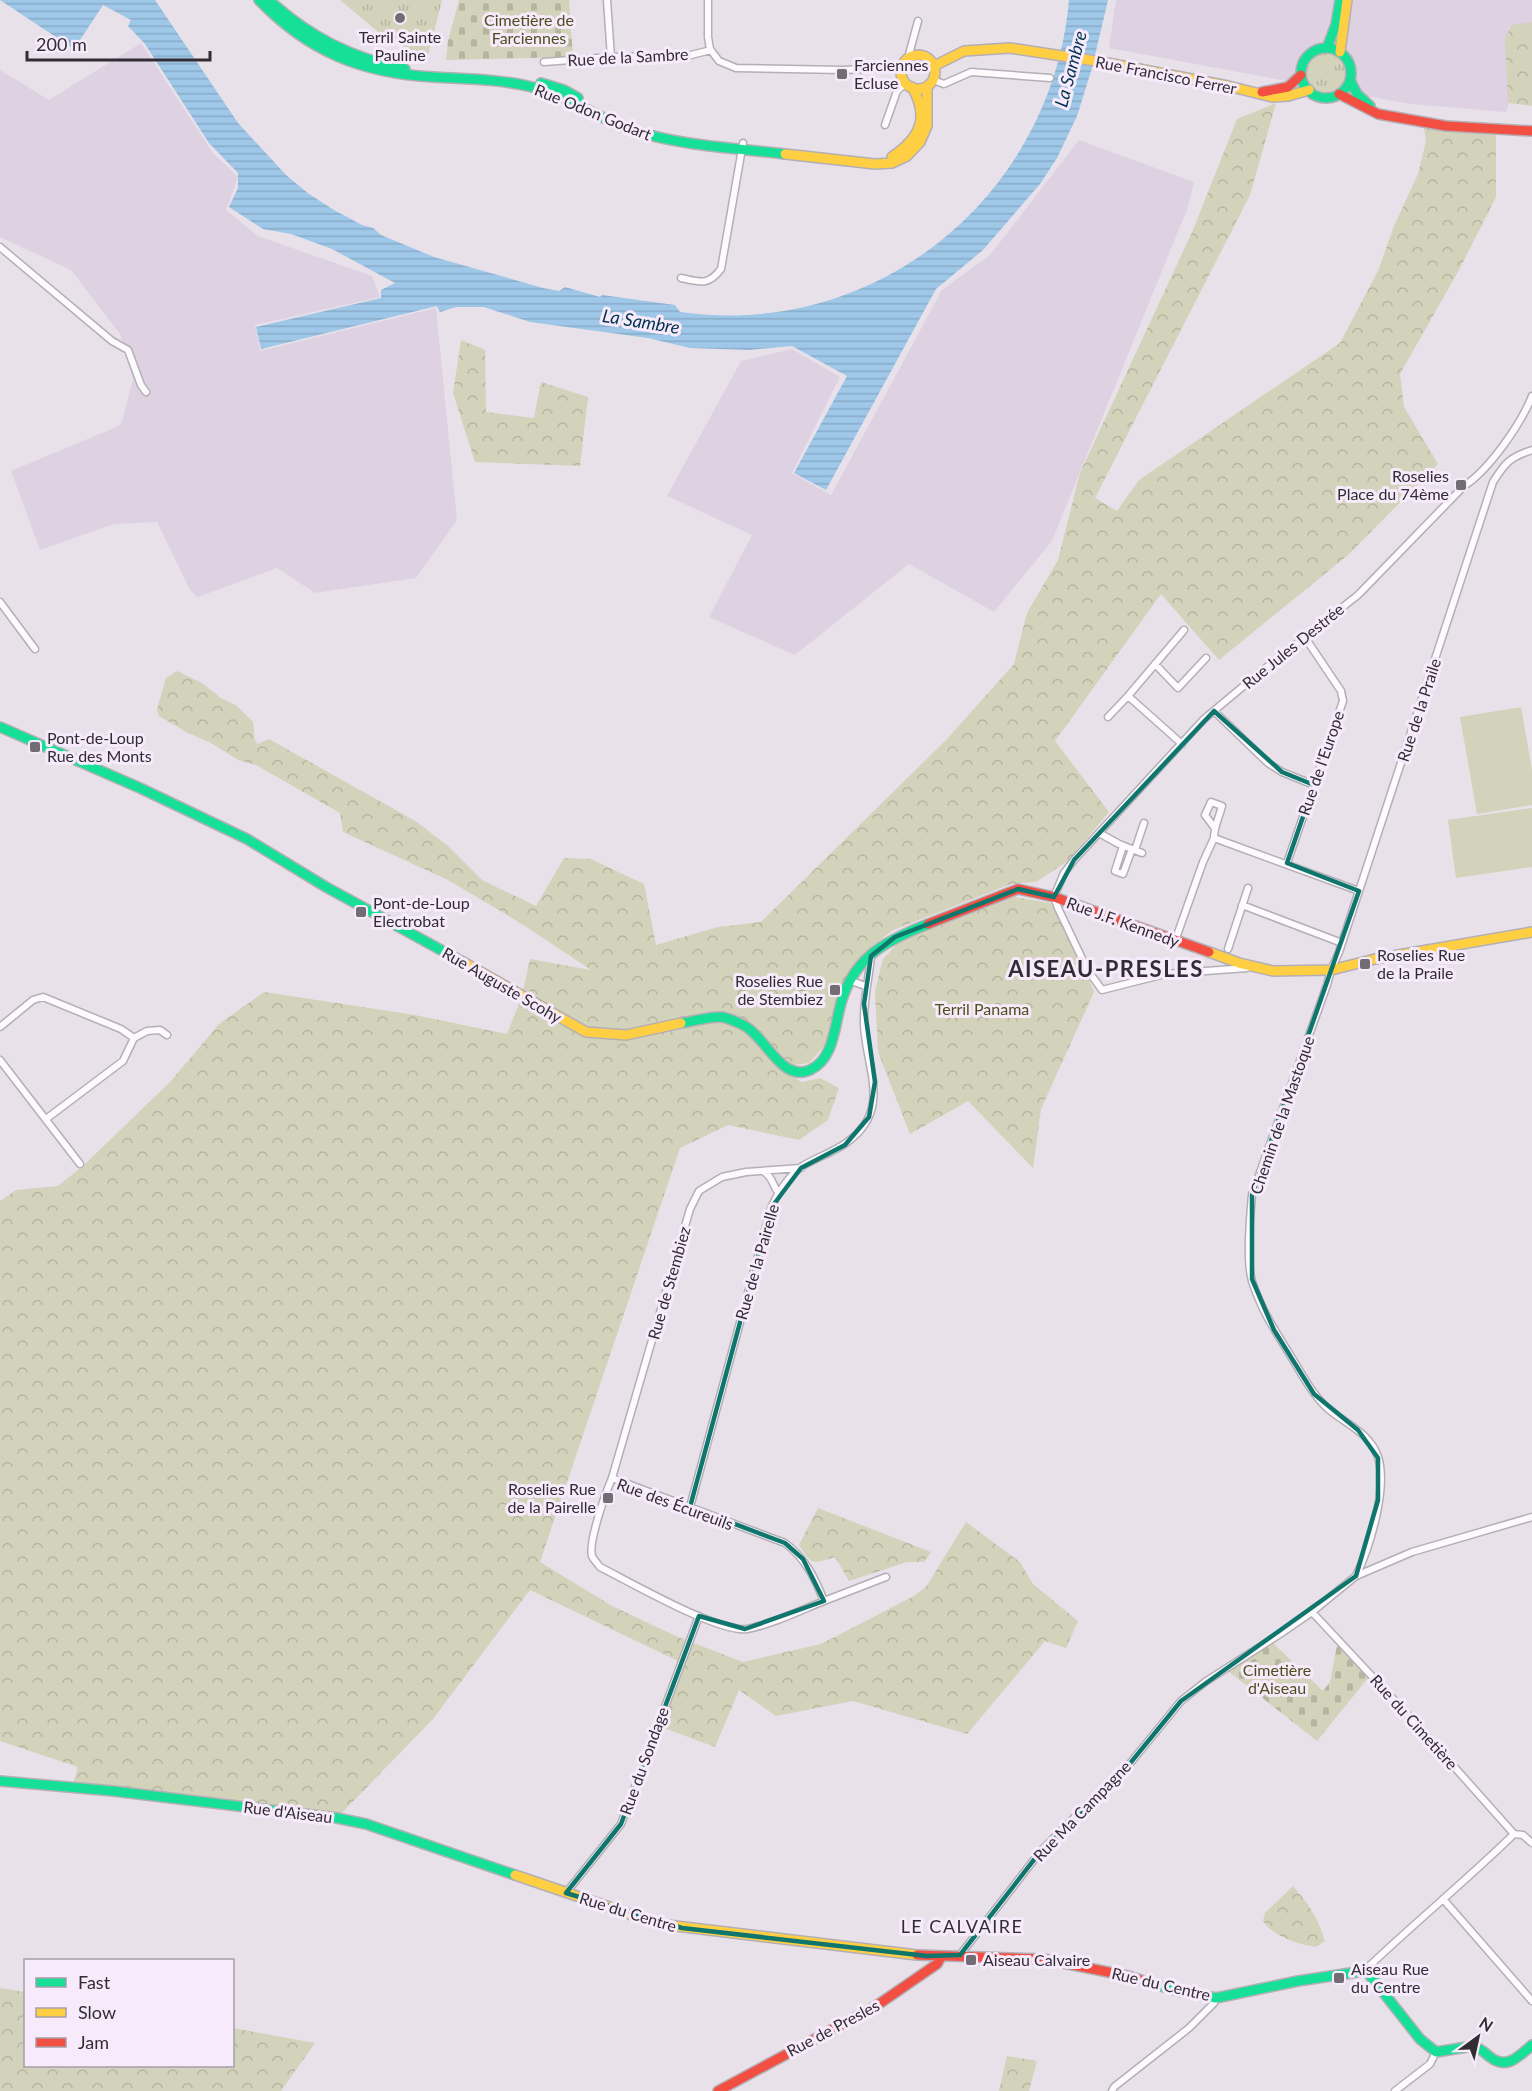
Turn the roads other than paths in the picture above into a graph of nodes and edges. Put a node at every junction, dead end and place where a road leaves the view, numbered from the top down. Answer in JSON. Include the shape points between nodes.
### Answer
{"nodes":[{"id":1,"x":259,"y":0,"type":"edge"},
{"id":2,"x":269,"y":0,"type":"edge"},
{"id":3,"x":607,"y":0,"type":"edge"},
{"id":4,"x":708,"y":0,"type":"edge"},
{"id":5,"x":1340,"y":0,"type":"edge"},
{"id":6,"x":1347,"y":0,"type":"edge"},
{"id":7,"x":918,"y":21,"type":"dead end"},
{"id":8,"x":1327,"y":48,"type":"junction"},
{"id":9,"x":711,"y":50,"type":"junction"},
{"id":10,"x":1340,"y":52,"type":"junction"},
{"id":11,"x":611,"y":57,"type":"junction"},
{"id":12,"x":908,"y":58,"type":"junction"},
{"id":13,"x":544,"y":63,"type":"dead end"},
{"id":14,"x":934,"y":66,"type":"junction"},
{"id":15,"x":902,"y":67,"type":"junction"},
{"id":16,"x":1301,"y":75,"type":"junction"},
{"id":17,"x":1050,"y":78,"type":"dead end"},
{"id":18,"x":1350,"y":80,"type":"junction"},
{"id":19,"x":930,"y":83,"type":"junction"},
{"id":20,"x":909,"y":85,"type":"junction"},
{"id":21,"x":1309,"y":90,"type":"junction"},
{"id":22,"x":1258,"y":93,"type":"junction"},
{"id":23,"x":1339,"y":94,"type":"junction"},
{"id":24,"x":1392,"y":117,"type":"junction"},
{"id":25,"x":885,"y":125,"type":"dead end"},
{"id":26,"x":1532,"y":131,"type":"edge"},
{"id":27,"x":743,"y":146,"type":"junction"},
{"id":28,"x":0,"y":247,"type":"edge"},
{"id":29,"x":681,"y":278,"type":"dead end"},
{"id":30,"x":146,"y":392,"type":"dead end"},
{"id":31,"x":1532,"y":396,"type":"edge"},
{"id":32,"x":1503,"y":445,"type":"junction"},
{"id":33,"x":1532,"y":450,"type":"edge"},
{"id":34,"x":1515,"y":455,"type":"junction"},
{"id":35,"x":1481,"y":472,"type":"junction"},
{"id":36,"x":1493,"y":482,"type":"junction"},
{"id":37,"x":0,"y":602,"type":"edge"},
{"id":38,"x":1184,"y":630,"type":"dead end"},
{"id":39,"x":1304,"y":636,"type":"junction"},
{"id":40,"x":35,"y":649,"type":"dead end"},
{"id":41,"x":1206,"y":658,"type":"dead end"},
{"id":42,"x":1155,"y":664,"type":"junction"},
{"id":43,"x":1128,"y":696,"type":"junction"},
{"id":44,"x":1214,"y":711,"type":"junction"},
{"id":45,"x":1108,"y":717,"type":"dead end"},
{"id":46,"x":0,"y":727,"type":"edge"},
{"id":47,"x":1182,"y":744,"type":"junction"},
{"id":48,"x":1314,"y":785,"type":"junction"},
{"id":49,"x":1144,"y":823,"type":"dead end"},
{"id":50,"x":1214,"y":827,"type":"dead end"},
{"id":51,"x":1099,"y":833,"type":"junction"},
{"id":52,"x":1214,"y":838,"type":"junction"},
{"id":53,"x":1123,"y":846,"type":"junction"},
{"id":54,"x":1136,"y":850,"type":"junction"},
{"id":55,"x":1287,"y":863,"type":"junction"},
{"id":56,"x":1248,"y":888,"type":"dead end"},
{"id":57,"x":1359,"y":891,"type":"junction"},
{"id":58,"x":1054,"y":897,"type":"junction"},
{"id":59,"x":1242,"y":905,"type":"junction"},
{"id":60,"x":1532,"y":932,"type":"edge"},
{"id":61,"x":1175,"y":940,"type":"junction"},
{"id":62,"x":1342,"y":943,"type":"junction"},
{"id":63,"x":1228,"y":949,"type":"dead end"},
{"id":64,"x":870,"y":956,"type":"junction"},
{"id":65,"x":1254,"y":967,"type":"junction"},
{"id":66,"x":1331,"y":970,"type":"junction"},
{"id":67,"x":849,"y":980,"type":"junction"},
{"id":68,"x":866,"y":986,"type":"junction"},
{"id":69,"x":0,"y":1027,"type":"edge"},
{"id":70,"x":167,"y":1035,"type":"dead end"},
{"id":71,"x":134,"y":1038,"type":"junction"},
{"id":72,"x":0,"y":1060,"type":"edge"},
{"id":73,"x":46,"y":1119,"type":"junction"},
{"id":74,"x":80,"y":1164,"type":"dead end"},
{"id":75,"x":801,"y":1168,"type":"junction"},
{"id":76,"x":763,"y":1171,"type":"junction"},
{"id":77,"x":779,"y":1193,"type":"junction"},
{"id":78,"x":612,"y":1478,"type":"junction"},
{"id":79,"x":690,"y":1507,"type":"junction"},
{"id":80,"x":1532,"y":1517,"type":"edge"},
{"id":81,"x":1356,"y":1576,"type":"junction"},
{"id":82,"x":886,"y":1577,"type":"dead end"},
{"id":83,"x":824,"y":1601,"type":"junction"},
{"id":84,"x":1311,"y":1612,"type":"junction"},
{"id":85,"x":699,"y":1616,"type":"junction"},
{"id":86,"x":0,"y":1781,"type":"edge"},
{"id":87,"x":1514,"y":1834,"type":"junction"},
{"id":88,"x":1532,"y":1843,"type":"edge"},
{"id":89,"x":566,"y":1893,"type":"junction"},
{"id":90,"x":1443,"y":1899,"type":"junction"},
{"id":91,"x":960,"y":1955,"type":"junction"},
{"id":92,"x":941,"y":1957,"type":"junction"},
{"id":93,"x":1364,"y":1971,"type":"junction"},
{"id":94,"x":1216,"y":1998,"type":"junction"},
{"id":95,"x":1532,"y":2001,"type":"edge"},
{"id":96,"x":1532,"y":2045,"type":"edge"},
{"id":97,"x":1436,"y":2052,"type":"junction"},
{"id":98,"x":718,"y":2091,"type":"edge"},
{"id":99,"x":1112,"y":2091,"type":"edge"},
{"id":100,"x":1395,"y":2091,"type":"edge"}],
"edges":[{"from":1,"to":27,"type":"street","name":"Rue Odon Godart","via":[[304,39],[328,53],[379,71],[537,88],[636,132],[669,140]]},
{"from":2,"to":27,"type":"street","name":"Rue Odon Godart","via":[[308,32],[342,52],[373,63],[539,82],[642,127]]},
{"from":3,"to":11,"type":"street"},
{"from":4,"to":9,"type":"street"},
{"from":5,"to":8,"type":"street"},
{"from":6,"to":10,"type":"street"},
{"from":7,"to":12,"type":"street"},
{"from":8,"to":10,"type":"street"},
{"from":8,"to":16,"type":"street","via":[[1308,56]]},
{"from":9,"to":11,"type":"street","name":"Rue de la Sambre","via":[[687,56]]},
{"from":9,"to":15,"type":"street","via":[[719,61],[736,68]]},
{"from":10,"to":18,"type":"street","via":[[1350,64]]},
{"from":11,"to":13,"type":"street","name":"Rue de la Sambre"},
{"from":12,"to":14,"type":"street","via":[[923,56]]},
{"from":12,"to":15,"type":"street"},
{"from":14,"to":19,"type":"street"},
{"from":14,"to":22,"type":"street","name":"Rue Francisco Ferrer","via":[[979,49],[1010,48]]},
{"from":15,"to":20,"type":"street","via":[[902,76]]},
{"from":16,"to":21,"type":"street"},
{"from":16,"to":22,"type":"street","name":"Rue Francisco Ferrer","via":[[1286,89]]},
{"from":17,"to":19,"type":"street","via":[[971,72],[944,84]]},
{"from":18,"to":23,"type":"street"},
{"from":18,"to":24,"type":"street","via":[[1364,101]]},
{"from":19,"to":20,"type":"street","via":[[920,89]]},
{"from":19,"to":27,"type":"street","name":"Rue Odon Godart","via":[[927,126],[920,142],[907,156],[892,163]]},
{"from":20,"to":25,"type":"street","via":[[897,91]]},
{"from":20,"to":27,"type":"street","name":"Rue Odon Godart","via":[[919,102],[918,134],[908,147],[892,157]]},
{"from":21,"to":22,"type":"street","name":"Rue Francisco Ferrer","via":[[1278,97]]},
{"from":21,"to":23,"type":"street","via":[[1320,97]]},
{"from":23,"to":24,"type":"street"},
{"from":24,"to":26,"type":"street","via":[[1446,126]]},
{"from":27,"to":29,"type":"street","via":[[721,269],[704,282]]},
{"from":28,"to":30,"type":"street","via":[[112,341],[128,350]]},
{"from":31,"to":32,"type":"street","name":"Rue Jules Destrée"},
{"from":32,"to":34,"type":"street"},
{"from":32,"to":35,"type":"street","name":"Rue Jules Destrée"},
{"from":33,"to":34,"type":"street"},
{"from":34,"to":36,"type":"street","name":"Rue de la Praile"},
{"from":35,"to":36,"type":"street"},
{"from":35,"to":39,"type":"street","name":"Rue Jules Destrée","via":[[1358,595]]},
{"from":36,"to":57,"type":"street","name":"Rue de la Praile"},
{"from":37,"to":40,"type":"street"},
{"from":38,"to":42,"type":"street"},
{"from":39,"to":44,"type":"street","name":"Rue Jules Destrée"},
{"from":39,"to":48,"type":"street","name":"Rue de l'Europe","via":[[1341,691],[1343,701]]},
{"from":41,"to":42,"type":"street","via":[[1178,688]]},
{"from":42,"to":43,"type":"street"},
{"from":43,"to":45,"type":"street"},
{"from":43,"to":47,"type":"street"},
{"from":44,"to":47,"type":"street","name":"Rue Jules Destrée"},
{"from":44,"to":48,"type":"street","via":[[1268,763]]},
{"from":46,"to":67,"type":"street","name":"Rue Auguste Scohy","via":[[247,838],[326,887],[586,1032],[626,1035],[722,1017],[746,1026],[784,1066],[802,1073],[821,1062],[831,1047]]},
{"from":47,"to":51,"type":"street","name":"Rue Jules Destrée"},
{"from":48,"to":55,"type":"street","name":"Rue de l'Europe"},
{"from":49,"to":54,"type":"street"},
{"from":50,"to":52,"type":"street"},
{"from":51,"to":53,"type":"street"},
{"from":51,"to":58,"type":"street","name":"Rue Jules Destrée","via":[[1064,873]]},
{"from":52,"to":55,"type":"street"},
{"from":52,"to":61,"type":"street"},
{"from":53,"to":54,"type":"street"},
{"from":53,"to":54,"type":"street","via":[[1115,871],[1123,874]]},
{"from":55,"to":57,"type":"street"},
{"from":56,"to":59,"type":"street"},
{"from":57,"to":62,"type":"street","name":"Rue de la Praile"},
{"from":58,"to":61,"type":"street","name":"Rue J.F. Kennedy"},
{"from":58,"to":64,"type":"street","via":[[1018,889],[896,937]]},
{"from":58,"to":65,"type":"street","via":[[1087,969],[1102,990],[1165,974]]},
{"from":59,"to":62,"type":"street"},
{"from":59,"to":63,"type":"street"},
{"from":60,"to":66,"type":"street","name":"Rue J.F. Kennedy"},
{"from":61,"to":65,"type":"street","name":"Rue J.F. Kennedy"},
{"from":62,"to":66,"type":"street","name":"Rue de la Praile"},
{"from":64,"to":67,"type":"street","name":"Rue Auguste Scohy"},
{"from":64,"to":68,"type":"street"},
{"from":65,"to":66,"type":"street","name":"Rue J.F. Kennedy","via":[[1273,971]]},
{"from":66,"to":81,"type":"street","name":"Chemin de la Mastoque","via":[[1252,1195],[1251,1279],[1274,1330],[1314,1394],[1372,1444],[1378,1458],[1378,1500]]},
{"from":67,"to":68,"type":"street"},
{"from":68,"to":75,"type":"street","name":"Rue de la Pairelle","via":[[864,1026],[875,1082],[869,1117],[844,1145]]},
{"from":69,"to":71,"type":"street","via":[[43,996]]},
{"from":70,"to":71,"type":"street","via":[[160,1030],[147,1031]]},
{"from":71,"to":73,"type":"street","via":[[123,1061]]},
{"from":72,"to":73,"type":"street"},
{"from":73,"to":74,"type":"street"},
{"from":75,"to":76,"type":"street","name":"Rue de Stembiez"},
{"from":75,"to":77,"type":"street","name":"Rue de la Pairelle"},
{"from":76,"to":77,"type":"street","via":[[774,1180]]},
{"from":76,"to":78,"type":"street","name":"Rue de Stembiez","via":[[722,1177],[699,1191],[690,1209]]},
{"from":77,"to":79,"type":"street","name":"Rue de la Pairelle","via":[[765,1225]]},
{"from":78,"to":79,"type":"street","name":"Rue des Écureuils"},
{"from":78,"to":85,"type":"street","name":"Rue des Écureuils","via":[[595,1532],[592,1556],[600,1567]]},
{"from":79,"to":83,"type":"street","name":"Rue des Écureuils","via":[[784,1543],[803,1559]]},
{"from":80,"to":81,"type":"street","name":"Rue Ma Campagne","via":[[1412,1552]]},
{"from":81,"to":84,"type":"street","name":"Rue Ma Campagne"},
{"from":82,"to":83,"type":"street","name":"Rue des Écureuils"},
{"from":83,"to":85,"type":"street","name":"Rue des Écureuils","via":[[745,1629],[728,1628]]},
{"from":84,"to":87,"type":"street","name":"Rue du Cimetière"},
{"from":84,"to":91,"type":"street","name":"Rue Ma Campagne","via":[[1181,1701],[1114,1783],[1040,1852]]},
{"from":85,"to":89,"type":"street","name":"Rue du Sondage","via":[[621,1824]]},
{"from":86,"to":89,"type":"street","name":"Rue d'Aiseau","via":[[338,1818],[366,1824]]},
{"from":87,"to":88,"type":"street","name":"Rue du Cimetière","via":[[1523,1835]]},
{"from":87,"to":90,"type":"street"},
{"from":89,"to":92,"type":"street","name":"Rue du Centre","via":[[682,1928]]},
{"from":90,"to":93,"type":"street"},
{"from":90,"to":95,"type":"street"},
{"from":91,"to":92,"type":"street","name":"Rue du Centre"},
{"from":91,"to":94,"type":"street","name":"Rue du Centre","via":[[1043,1959]]},
{"from":92,"to":98,"type":"street","name":"Rue de Presles","via":[[937,1964],[876,2007]]},
{"from":93,"to":94,"type":"street","name":"Rue du Centre"},
{"from":93,"to":97,"type":"street","via":[[1420,2039]]},
{"from":94,"to":99,"type":"street","via":[[1190,2028]]},
{"from":96,"to":97,"type":"street","via":[[1506,2064],[1474,2046]]},
{"from":97,"to":100,"type":"street","via":[[1430,2064]]}]}
